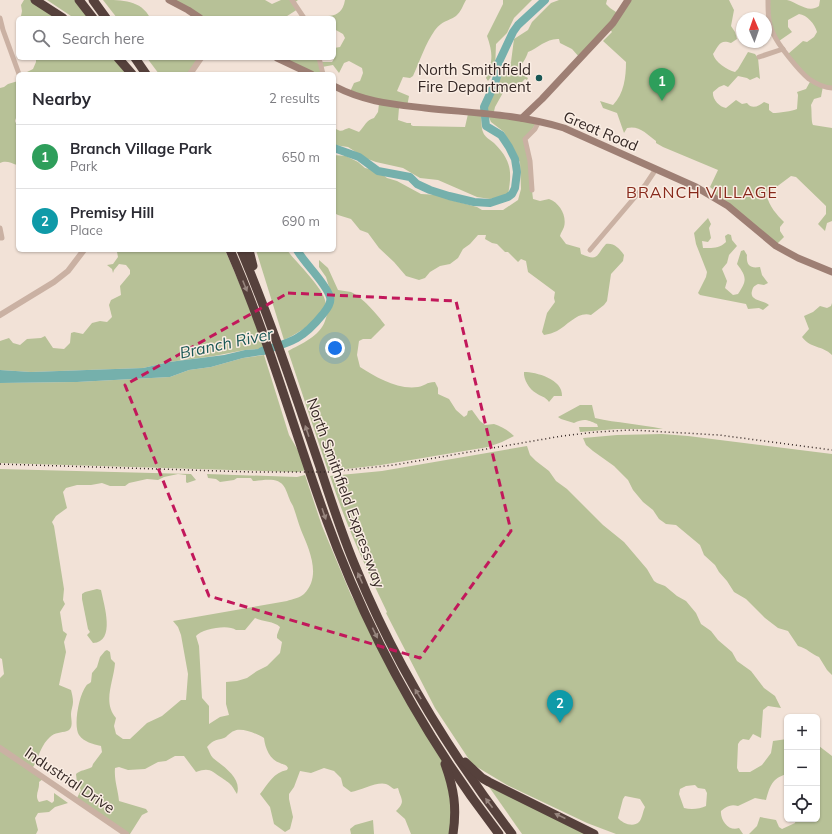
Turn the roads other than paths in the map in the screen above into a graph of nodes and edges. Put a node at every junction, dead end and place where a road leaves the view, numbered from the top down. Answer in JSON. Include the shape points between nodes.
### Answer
{"nodes":[{"id":1,"x":35,"y":0,"type":"edge"},
{"id":2,"x":79,"y":0,"type":"edge"},
{"id":3,"x":92,"y":0,"type":"edge"},
{"id":4,"x":169,"y":0,"type":"edge"},
{"id":5,"x":292,"y":0,"type":"edge"},
{"id":6,"x":628,"y":0,"type":"edge"},
{"id":7,"x":768,"y":0,"type":"edge"},
{"id":8,"x":60,"y":16,"type":"edge"},
{"id":9,"x":91,"y":16,"type":"edge"},
{"id":10,"x":104,"y":16,"type":"edge"},
{"id":11,"x":197,"y":16,"type":"edge"},
{"id":12,"x":303,"y":16,"type":"edge"},
{"id":13,"x":0,"y":18,"type":"edge"},
{"id":14,"x":783,"y":49,"type":"junction"},
{"id":15,"x":759,"y":57,"type":"dead end"},
{"id":16,"x":120,"y":60,"type":"edge"},
{"id":17,"x":123,"y":60,"type":"edge"},
{"id":18,"x":136,"y":60,"type":"edge"},
{"id":19,"x":199,"y":60,"type":"edge"},
{"id":20,"x":281,"y":60,"type":"edge"},
{"id":21,"x":320,"y":60,"type":"edge"},
{"id":22,"x":18,"y":72,"type":"edge"},
{"id":23,"x":131,"y":72,"type":"edge"},
{"id":24,"x":132,"y":72,"type":"edge"},
{"id":25,"x":145,"y":72,"type":"edge"},
{"id":26,"x":191,"y":72,"type":"edge"},
{"id":27,"x":307,"y":72,"type":"edge"},
{"id":28,"x":322,"y":72,"type":"edge"},
{"id":29,"x":336,"y":87,"type":"edge"},
{"id":30,"x":832,"y":88,"type":"edge"},
{"id":31,"x":522,"y":118,"type":"junction"},
{"id":32,"x":539,"y":121,"type":"junction"},
{"id":33,"x":656,"y":169,"type":"junction"},
{"id":34,"x":532,"y":190,"type":"dead end"},
{"id":35,"x":0,"y":228,"type":"edge"},
{"id":36,"x":0,"y":238,"type":"edge"},
{"id":37,"x":590,"y":250,"type":"dead end"},
{"id":38,"x":82,"y":252,"type":"edge"},
{"id":39,"x":231,"y":252,"type":"edge"},
{"id":40,"x":242,"y":252,"type":"edge"},
{"id":41,"x":249,"y":252,"type":"edge"},
{"id":42,"x":832,"y":272,"type":"edge"},
{"id":43,"x":256,"y":285,"type":"junction"},
{"id":44,"x":0,"y":315,"type":"edge"},
{"id":45,"x":450,"y":746,"type":"junction"},
{"id":46,"x":0,"y":748,"type":"edge"},
{"id":47,"x":440,"y":751,"type":"junction"},
{"id":48,"x":126,"y":834,"type":"edge"},
{"id":49,"x":453,"y":834,"type":"edge"},
{"id":50,"x":499,"y":834,"type":"edge"},
{"id":51,"x":512,"y":834,"type":"edge"},
{"id":52,"x":594,"y":834,"type":"edge"}],
"edges":[{"from":1,"to":8,"type":"highway"},
{"from":2,"to":9,"type":"highway"},
{"from":3,"to":10,"type":"highway"},
{"from":4,"to":11,"type":"main road"},
{"from":5,"to":12,"type":"street"},
{"from":6,"to":31,"type":"main road","via":[[613,23]]},
{"from":7,"to":14,"type":"street","via":[[769,21],[773,34]]},
{"from":13,"to":22,"type":"street"},
{"from":14,"to":15,"type":"street"},
{"from":14,"to":30,"type":"street","via":[[809,79]]},
{"from":16,"to":23,"type":"highway"},
{"from":17,"to":24,"type":"highway"},
{"from":18,"to":25,"type":"highway"},
{"from":19,"to":26,"type":"street"},
{"from":20,"to":27,"type":"main road"},
{"from":21,"to":28,"type":"street"},
{"from":29,"to":31,"type":"main road","name":"Great Road","via":[[376,102]]},
{"from":31,"to":32,"type":"main road","name":"Great Road"},
{"from":32,"to":33,"type":"main road","name":"Great Road","via":[[579,134]]},
{"from":32,"to":34,"type":"street","via":[[535,130],[525,139]]},
{"from":33,"to":37,"type":"street"},
{"from":33,"to":42,"type":"main road","name":"Great Road","via":[[716,198],[780,248]]},
{"from":35,"to":36,"type":"street"},
{"from":38,"to":44,"type":"street","via":[[68,271],[54,282]]},
{"from":39,"to":47,"type":"highway","name":"North Smithfield Expressway","one_way":true,"via":[[272,360],[324,516],[346,570],[382,648]]},
{"from":40,"to":43,"type":"highway","name":"North Smithfield Expressway"},
{"from":41,"to":43,"type":"highway"},
{"from":45,"to":43,"type":"highway","name":"North Smithfield Expressway","one_way":true,"via":[[412,684],[356,569]]},
{"from":51,"to":45,"type":"highway","name":"North Smithfield Expressway","one_way":true},
{"from":52,"to":45,"type":"highway","one_way":true,"via":[[489,782]]},
{"from":46,"to":48,"type":"street","name":"Industrial Drive"},
{"from":47,"to":49,"type":"highway","via":[[451,782],[456,808]]},
{"from":47,"to":50,"type":"highway","name":"North Smithfield Expressway"}]}
